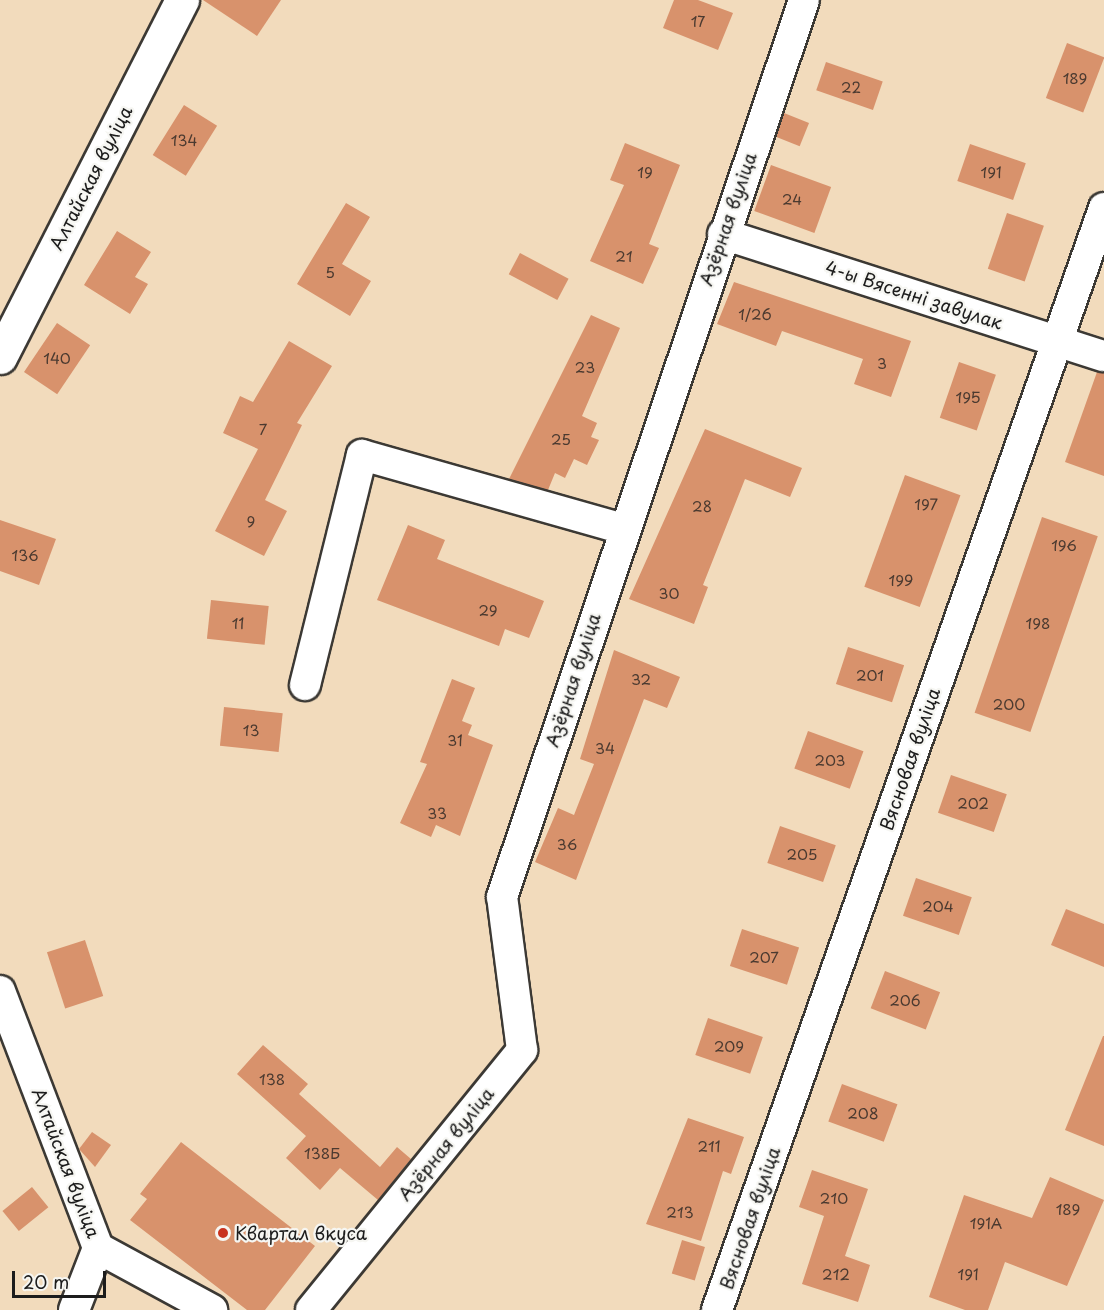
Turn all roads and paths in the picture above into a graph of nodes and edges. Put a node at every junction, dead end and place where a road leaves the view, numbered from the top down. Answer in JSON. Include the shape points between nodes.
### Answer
{"nodes":[{"id":1,"x":182,"y":0,"type":"edge"},
{"id":2,"x":804,"y":0,"type":"edge"},
{"id":3,"x":1104,"y":208,"type":"edge"},
{"id":4,"x":723,"y":234,"type":"junction"},
{"id":5,"x":1057,"y":340,"type":"junction"},
{"id":6,"x":1104,"y":356,"type":"edge"},
{"id":7,"x":0,"y":357,"type":"edge"},
{"id":8,"x":623,"y":529,"type":"junction"},
{"id":9,"x":305,"y":685,"type":"dead end"},
{"id":10,"x":0,"y":991,"type":"edge"},
{"id":11,"x":98,"y":1248,"type":"junction"},
{"id":12,"x":74,"y":1310,"type":"edge"},
{"id":13,"x":212,"y":1310,"type":"edge"},
{"id":14,"x":311,"y":1310,"type":"edge"},
{"id":15,"x":717,"y":1310,"type":"edge"}],
"edges":[{"from":1,"to":7,"type":"main road","name":"Алтайская вуліца"},
{"from":2,"to":4,"type":"street","name":"Азёрная вуліца"},
{"from":3,"to":5,"type":"street","name":"Вясновая вуліца"},
{"from":4,"to":5,"type":"street","name":"4-ы Вясенні завулак"},
{"from":4,"to":8,"type":"street","name":"Азёрная вуліца"},
{"from":5,"to":6,"type":"street","name":"4-ы Вясенні завулак"},
{"from":5,"to":15,"type":"street","name":"Вясновая вуліца"},
{"from":8,"to":9,"type":"street","via":[[362,455]]},
{"from":8,"to":14,"type":"street","name":"Азёрная вуліца","via":[[502,897],[522,1050]]},
{"from":10,"to":11,"type":"street","name":"Алтайская вуліца"},
{"from":11,"to":12,"type":"street"},
{"from":11,"to":13,"type":"street","name":"Алтайская вуліца"}]}
